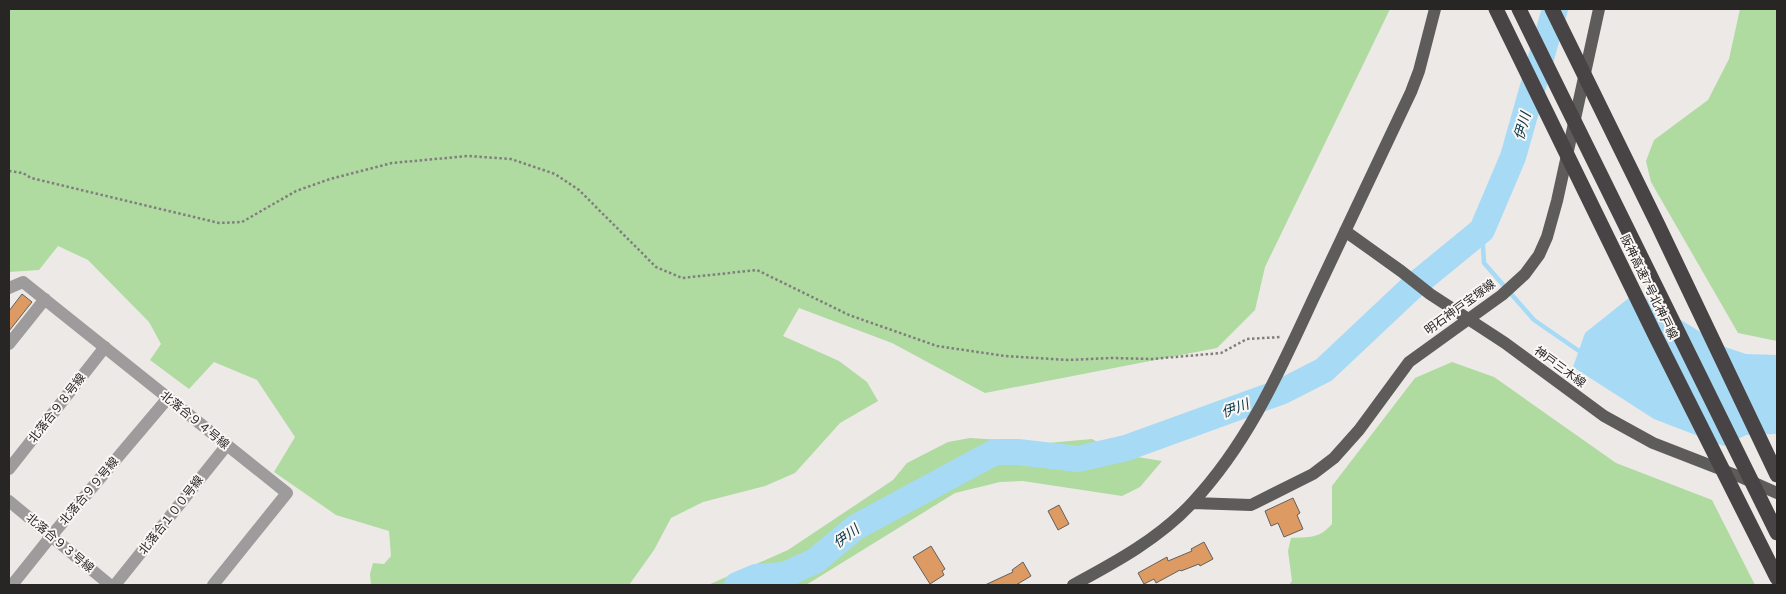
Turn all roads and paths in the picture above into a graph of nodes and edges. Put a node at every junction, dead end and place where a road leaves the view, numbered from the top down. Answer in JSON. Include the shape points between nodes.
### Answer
{"nodes":[{"id":1,"x":1435,"y":9,"type":"edge"},
{"id":2,"x":1496,"y":9,"type":"edge"},
{"id":3,"x":1519,"y":9,"type":"edge"},
{"id":4,"x":1552,"y":9,"type":"edge"},
{"id":5,"x":1598,"y":9,"type":"edge"},
{"id":6,"x":9,"y":171,"type":"edge"},
{"id":7,"x":1345,"y":231,"type":"junction"},
{"id":8,"x":9,"y":288,"type":"edge"},
{"id":9,"x":45,"y":300,"type":"junction"},
{"id":10,"x":1468,"y":318,"type":"junction"},
{"id":11,"x":1295,"y":337,"type":"junction"},
{"id":12,"x":9,"y":344,"type":"edge"},
{"id":13,"x":105,"y":347,"type":"junction"},
{"id":14,"x":168,"y":398,"type":"junction"},
{"id":15,"x":227,"y":445,"type":"junction"},
{"id":16,"x":9,"y":469,"type":"edge"},
{"id":17,"x":1777,"y":475,"type":"edge"},
{"id":18,"x":1743,"y":478,"type":"junction"},
{"id":19,"x":1777,"y":493,"type":"edge"},
{"id":20,"x":9,"y":501,"type":"edge"},
{"id":21,"x":1192,"y":503,"type":"junction"},
{"id":22,"x":1777,"y":533,"type":"edge"},
{"id":23,"x":52,"y":535,"type":"junction"},
{"id":24,"x":1777,"y":580,"type":"edge"},
{"id":25,"x":12,"y":585,"type":"edge"},
{"id":26,"x":110,"y":585,"type":"edge"},
{"id":27,"x":115,"y":585,"type":"edge"},
{"id":28,"x":213,"y":585,"type":"edge"},
{"id":29,"x":1073,"y":585,"type":"edge"}],
"edges":[{"from":1,"to":7,"type":"main road","via":[[1411,92]]},
{"from":2,"to":24,"type":"highway","name":"阪神高速7号北神戸線"},
{"from":3,"to":22,"type":"highway","name":"阪神高速7号北神戸線"},
{"from":4,"to":17,"type":"highway"},
{"from":5,"to":10,"type":"main road","name":"明石神戸宝塚線","via":[[1547,237],[1525,274],[1502,295]]},
{"from":6,"to":11,"type":"path","via":[[219,223],[242,222],[296,192],[330,178],[392,164],[468,156],[511,159],[556,174],[579,190],[656,267],[682,278],[757,270],[849,315],[937,346],[1006,356],[1068,360],[1152,359],[1221,353],[1247,339]]},
{"from":7,"to":10,"type":"main road","name":"神戸三木線"},
{"from":7,"to":11,"type":"main road"},
{"from":8,"to":9,"type":"street","name":"北落合９４号線","via":[[23,282]]},
{"from":9,"to":12,"type":"street"},
{"from":9,"to":13,"type":"street","name":"北落合９４号線"},
{"from":10,"to":18,"type":"main road","name":"神戸三木線","via":[[1604,416],[1653,443]]},
{"from":10,"to":21,"type":"main road","name":"明石神戸宝塚線","via":[[1409,362],[1359,430],[1334,458],[1312,474],[1251,504]]},
{"from":11,"to":21,"type":"main road","via":[[1254,420],[1221,470]]},
{"from":13,"to":14,"type":"street","name":"北落合９４号線"},
{"from":13,"to":16,"type":"street","name":"北落合９８号線"},
{"from":14,"to":15,"type":"street","name":"北落合９４号線"},
{"from":14,"to":23,"type":"street","name":"北落合９９号線"},
{"from":15,"to":27,"type":"street","name":"北落合１００号線"},
{"from":15,"to":28,"type":"street","name":"北落合９４号線","via":[[287,492]]},
{"from":18,"to":19,"type":"main road","name":"神戸三木線"},
{"from":18,"to":24,"type":"highway"},
{"from":20,"to":23,"type":"street","name":"北落合９３号線"},
{"from":21,"to":29,"type":"main road","via":[[1149,540],[1117,562]]},
{"from":23,"to":25,"type":"street","name":"北落合９９号線"},
{"from":23,"to":26,"type":"street","name":"北落合９３号線"}]}
